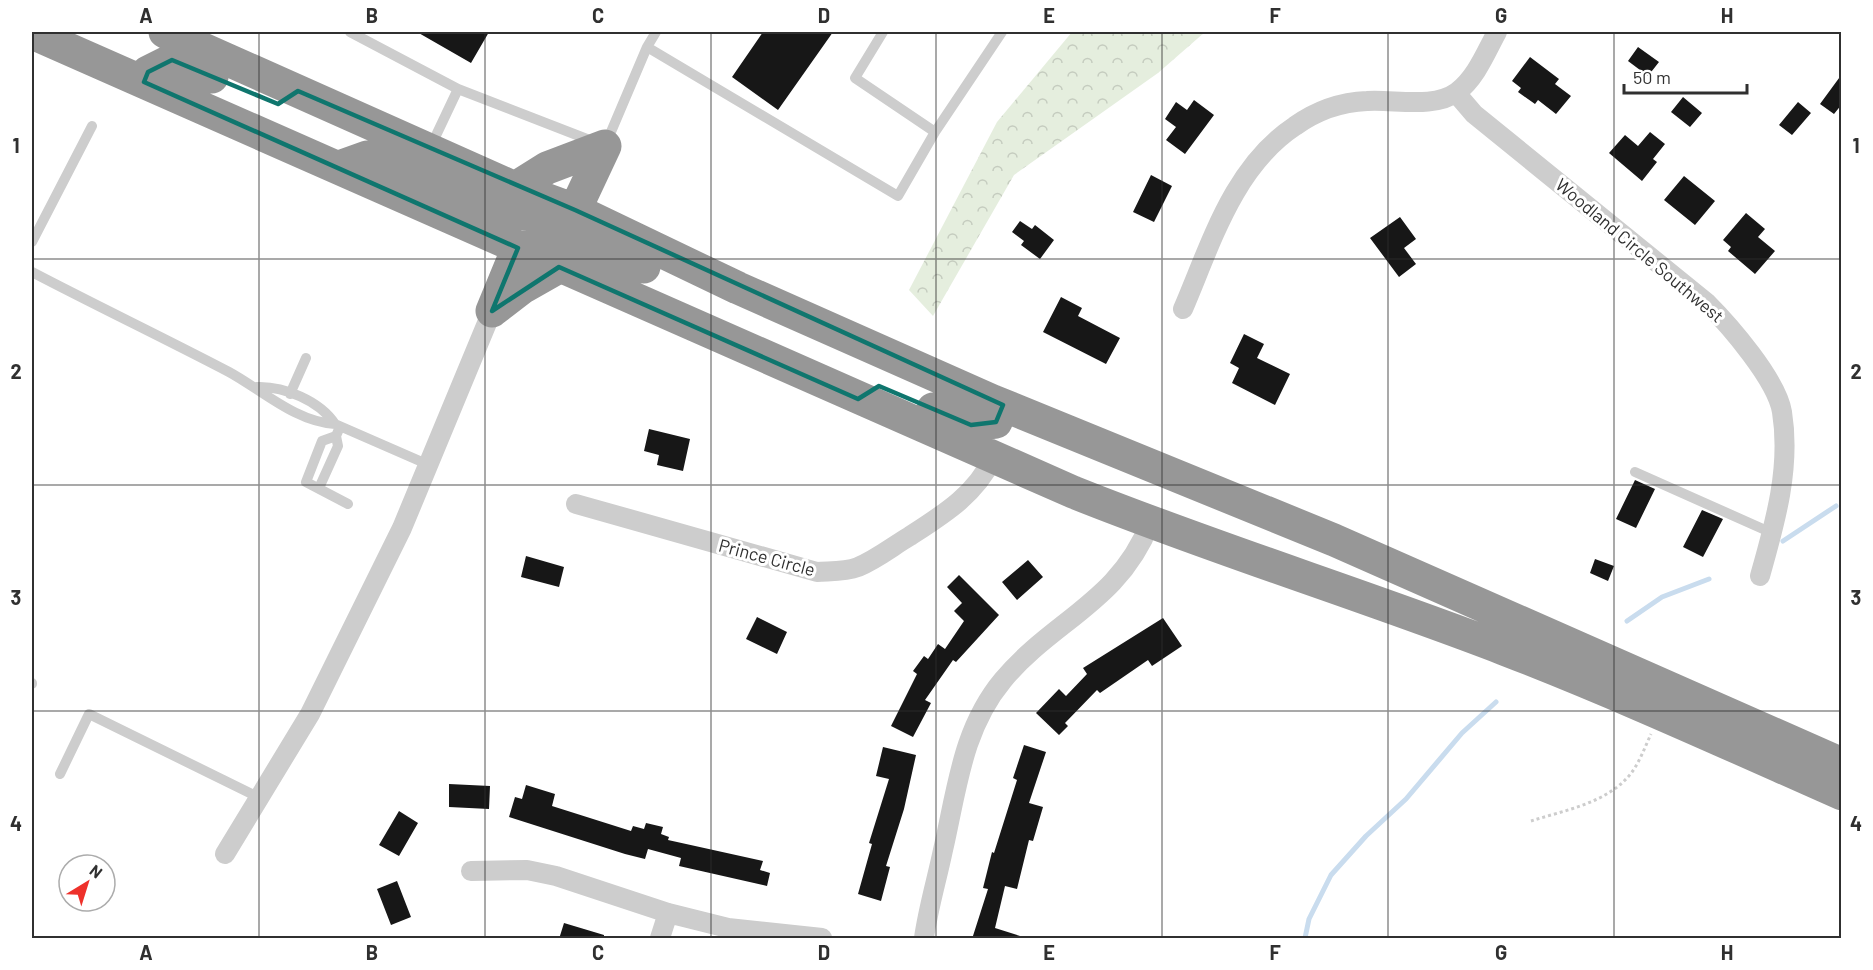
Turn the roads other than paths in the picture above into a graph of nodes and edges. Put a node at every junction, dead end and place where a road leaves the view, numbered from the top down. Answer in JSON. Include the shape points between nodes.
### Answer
{"nodes":[{"id":1,"x":165,"y":32,"type":"edge"},
{"id":2,"x":350,"y":32,"type":"edge"},
{"id":3,"x":656,"y":32,"type":"edge"},
{"id":4,"x":884,"y":32,"type":"edge"},
{"id":5,"x":1002,"y":32,"type":"edge"},
{"id":6,"x":1497,"y":32,"type":"edge"},
{"id":7,"x":32,"y":33,"type":"edge"},
{"id":8,"x":647,"y":47,"type":"junction"},
{"id":9,"x":144,"y":82,"type":"junction"},
{"id":10,"x":458,"y":89,"type":"junction"},
{"id":11,"x":298,"y":92,"type":"junction"},
{"id":12,"x":1456,"y":93,"type":"junction"},
{"id":13,"x":92,"y":126,"type":"dead end"},
{"id":14,"x":935,"y":132,"type":"junction"},
{"id":15,"x":605,"y":146,"type":"junction"},
{"id":16,"x":429,"y":150,"type":"junction"},
{"id":17,"x":337,"y":168,"type":"junction"},
{"id":18,"x":515,"y":188,"type":"junction"},
{"id":19,"x":575,"y":210,"type":"junction"},
{"id":20,"x":32,"y":242,"type":"edge"},
{"id":21,"x":518,"y":248,"type":"junction"},
{"id":22,"x":559,"y":267,"type":"junction"},
{"id":23,"x":32,"y":272,"type":"edge"},
{"id":24,"x":738,"y":288,"type":"junction"},
{"id":25,"x":1183,"y":309,"type":"dead end"},
{"id":26,"x":492,"y":311,"type":"junction"},
{"id":27,"x":306,"y":358,"type":"dead end"},
{"id":28,"x":257,"y":387,"type":"junction"},
{"id":29,"x":290,"y":394,"type":"junction"},
{"id":30,"x":858,"y":399,"type":"junction"},
{"id":31,"x":1003,"y":405,"type":"junction"},
{"id":32,"x":337,"y":429,"type":"junction"},
{"id":33,"x":993,"y":458,"type":"junction"},
{"id":34,"x":429,"y":465,"type":"junction"},
{"id":35,"x":1635,"y":472,"type":"dead end"},
{"id":36,"x":319,"y":488,"type":"junction"},
{"id":37,"x":348,"y":504,"type":"dead end"},
{"id":38,"x":576,"y":504,"type":"dead end"},
{"id":39,"x":1150,"y":523,"type":"junction"},
{"id":40,"x":1772,"y":533,"type":"junction"},
{"id":41,"x":1760,"y":576,"type":"dead end"},
{"id":42,"x":1842,"y":765,"type":"edge"},
{"id":43,"x":60,"y":774,"type":"dead end"},
{"id":44,"x":1842,"y":794,"type":"edge"},
{"id":45,"x":258,"y":797,"type":"junction"},
{"id":46,"x":225,"y":854,"type":"dead end"},
{"id":47,"x":471,"y":871,"type":"dead end"},
{"id":48,"x":668,"y":913,"type":"junction"},
{"id":49,"x":660,"y":939,"type":"edge"},
{"id":50,"x":822,"y":939,"type":"edge"},
{"id":51,"x":924,"y":939,"type":"edge"}],
"edges":[{"from":1,"to":11,"type":"highway"},
{"from":2,"to":10,"type":"lane"},
{"from":3,"to":8,"type":"lane"},
{"from":4,"to":14,"type":"lane","via":[[855,78]]},
{"from":5,"to":14,"type":"lane"},
{"from":6,"to":12,"type":"street","via":[[1480,65]]},
{"from":7,"to":9,"type":"highway"},
{"from":8,"to":14,"type":"lane","via":[[898,196]]},
{"from":8,"to":15,"type":"lane"},
{"from":9,"to":11,"type":"highway","via":[[148,72],[172,60],[278,104]]},
{"from":9,"to":17,"type":"highway"},
{"from":10,"to":15,"type":"lane"},
{"from":10,"to":16,"type":"lane"},
{"from":11,"to":16,"type":"highway"},
{"from":12,"to":25,"type":"street","via":[[1434,100],[1340,104],[1295,125],[1273,142],[1230,199]]},
{"from":12,"to":40,"type":"street","name":"Woodland Circle Southwest","via":[[1474,114],[1732,327],[1772,387],[1782,411],[1784,475]]},
{"from":13,"to":20,"type":"lane"},
{"from":15,"to":18,"type":"highway","via":[[546,168]]},
{"from":15,"to":19,"type":"highway"},
{"from":16,"to":18,"type":"highway"},
{"from":17,"to":19,"type":"highway","via":[[367,157],[523,214]]},
{"from":17,"to":21,"type":"highway"},
{"from":18,"to":19,"type":"highway"},
{"from":19,"to":24,"type":"highway"},
{"from":21,"to":22,"type":"highway"},
{"from":21,"to":24,"type":"highway","via":[[565,240],[597,247],[720,300]]},
{"from":21,"to":26,"type":"highway"},
{"from":22,"to":26,"type":"highway"},
{"from":22,"to":30,"type":"highway"},
{"from":23,"to":28,"type":"lane"},
{"from":24,"to":31,"type":"highway"},
{"from":26,"to":34,"type":"street"},
{"from":27,"to":29,"type":"lane"},
{"from":28,"to":29,"type":"lane","via":[[276,387]]},
{"from":28,"to":32,"type":"lane","via":[[272,399]]},
{"from":29,"to":32,"type":"lane","via":[[326,410]]},
{"from":30,"to":31,"type":"highway","via":[[879,386],[972,425],[996,422]]},
{"from":30,"to":33,"type":"highway"},
{"from":31,"to":42,"type":"highway","via":[[1334,540]]},
{"from":32,"to":34,"type":"lane"},
{"from":32,"to":36,"type":"lane","via":[[339,446]]},
{"from":32,"to":36,"type":"lane","via":[[322,441],[306,482]]},
{"from":33,"to":38,"type":"street","name":"Prince Circle","via":[[985,475],[955,506],[883,553],[843,571],[817,572]]},
{"from":33,"to":39,"type":"highway"},
{"from":34,"to":45,"type":"street","via":[[310,714]]},
{"from":35,"to":40,"type":"lane"},
{"from":36,"to":37,"type":"lane"},
{"from":39,"to":44,"type":"highway","via":[[1502,648]]},
{"from":39,"to":51,"type":"street","via":[[1129,566],[1108,589],[1026,655],[984,706],[959,771]]},
{"from":40,"to":41,"type":"street","name":"Woodland Circle Southwest"},
{"from":43,"to":45,"type":"lane","via":[[89,714]]},
{"from":45,"to":46,"type":"street"},
{"from":47,"to":48,"type":"street","via":[[537,872]]},
{"from":48,"to":49,"type":"street"},
{"from":48,"to":50,"type":"street","via":[[728,928]]}]}
